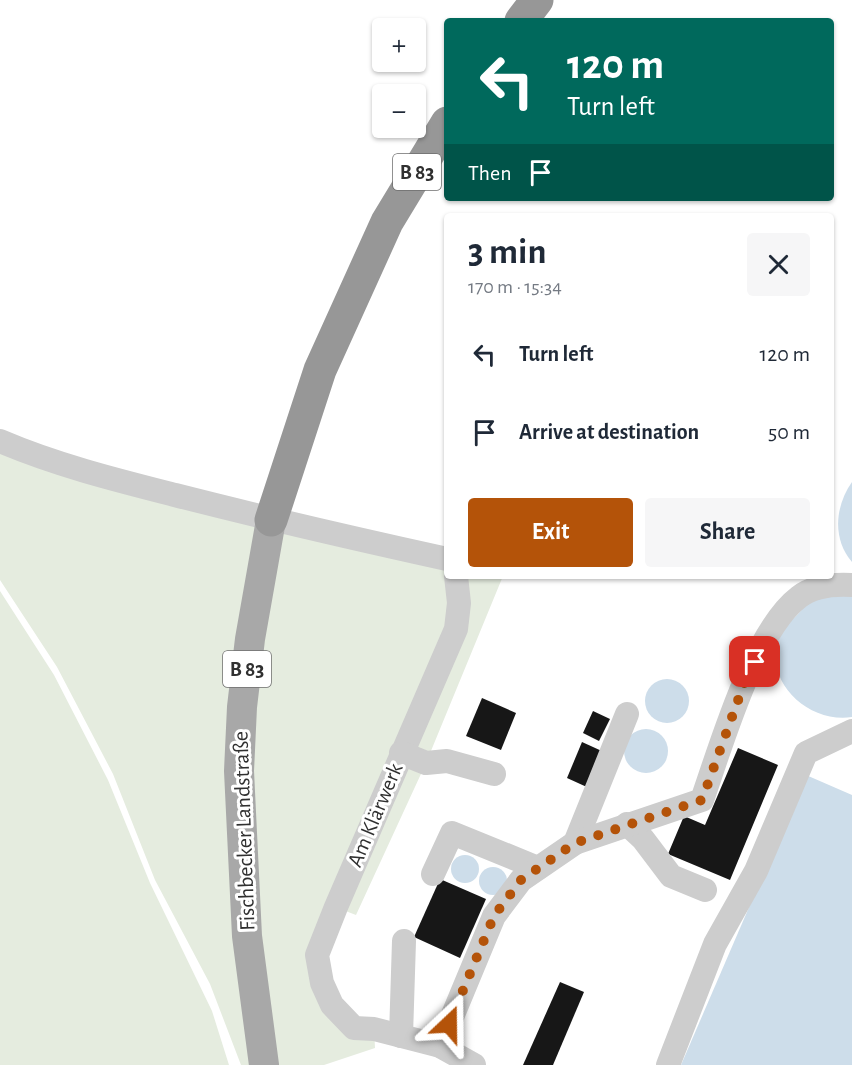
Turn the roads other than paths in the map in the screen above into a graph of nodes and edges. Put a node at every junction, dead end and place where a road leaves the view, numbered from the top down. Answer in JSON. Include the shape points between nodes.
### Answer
{"nodes":[{"id":1,"x":537,"y":0,"type":"edge"},
{"id":2,"x":523,"y":18,"type":"edge"},
{"id":3,"x":444,"y":128,"type":"edge"},
{"id":4,"x":0,"y":441,"type":"edge"},
{"id":5,"x":271,"y":520,"type":"junction"},
{"id":6,"x":444,"y":558,"type":"edge"},
{"id":7,"x":456,"y":579,"type":"edge"},
{"id":8,"x":852,"y":585,"type":"edge"},
{"id":9,"x":627,"y":714,"type":"dead end"},
{"id":10,"x":852,"y":731,"type":"edge"},
{"id":11,"x":401,"y":753,"type":"junction"},
{"id":12,"x":494,"y":774,"type":"dead end"},
{"id":13,"x":627,"y":824,"type":"junction"},
{"id":14,"x":575,"y":843,"type":"junction"},
{"id":15,"x":538,"y":868,"type":"junction"},
{"id":16,"x":433,"y":874,"type":"dead end"},
{"id":17,"x":705,"y":890,"type":"dead end"},
{"id":18,"x":404,"y":941,"type":"dead end"},
{"id":19,"x":401,"y":1036,"type":"junction"},
{"id":20,"x":440,"y":1046,"type":"junction"},
{"id":21,"x":264,"y":1065,"type":"edge"},
{"id":22,"x":474,"y":1065,"type":"edge"},
{"id":23,"x":668,"y":1065,"type":"edge"}],
"edges":[{"from":1,"to":2,"type":"highway"},
{"from":3,"to":5,"type":"highway","number":"B 83","via":[[387,222],[320,370]]},
{"from":4,"to":5,"type":"street","via":[[107,478]]},
{"from":5,"to":6,"type":"street"},
{"from":5,"to":21,"type":"main road","name":"Fischbecker Landstraße","number":"B 83","via":[[250,639],[239,771],[247,936]]},
{"from":7,"to":11,"type":"street","name":"Am Klärwerk","via":[[456,629]]},
{"from":8,"to":13,"type":"street","via":[[824,586],[799,596],[775,623],[745,681],[702,800]]},
{"from":9,"to":14,"type":"street"},
{"from":10,"to":23,"type":"street","via":[[807,753],[756,871],[715,944]]},
{"from":11,"to":12,"type":"street","via":[[426,763],[447,761]]},
{"from":11,"to":19,"type":"street","name":"Am Klärwerk","via":[[317,955],[322,983],[332,1005],[354,1028]]},
{"from":13,"to":14,"type":"street"},
{"from":13,"to":17,"type":"street","via":[[671,876]]},
{"from":14,"to":15,"type":"street"},
{"from":15,"to":16,"type":"street","via":[[452,833]]},
{"from":15,"to":20,"type":"street","via":[[521,880],[494,916]]},
{"from":18,"to":19,"type":"street"},
{"from":19,"to":20,"type":"street","name":"Am Klärwerk"},
{"from":20,"to":22,"type":"street","name":"Am Klärwerk"}]}
